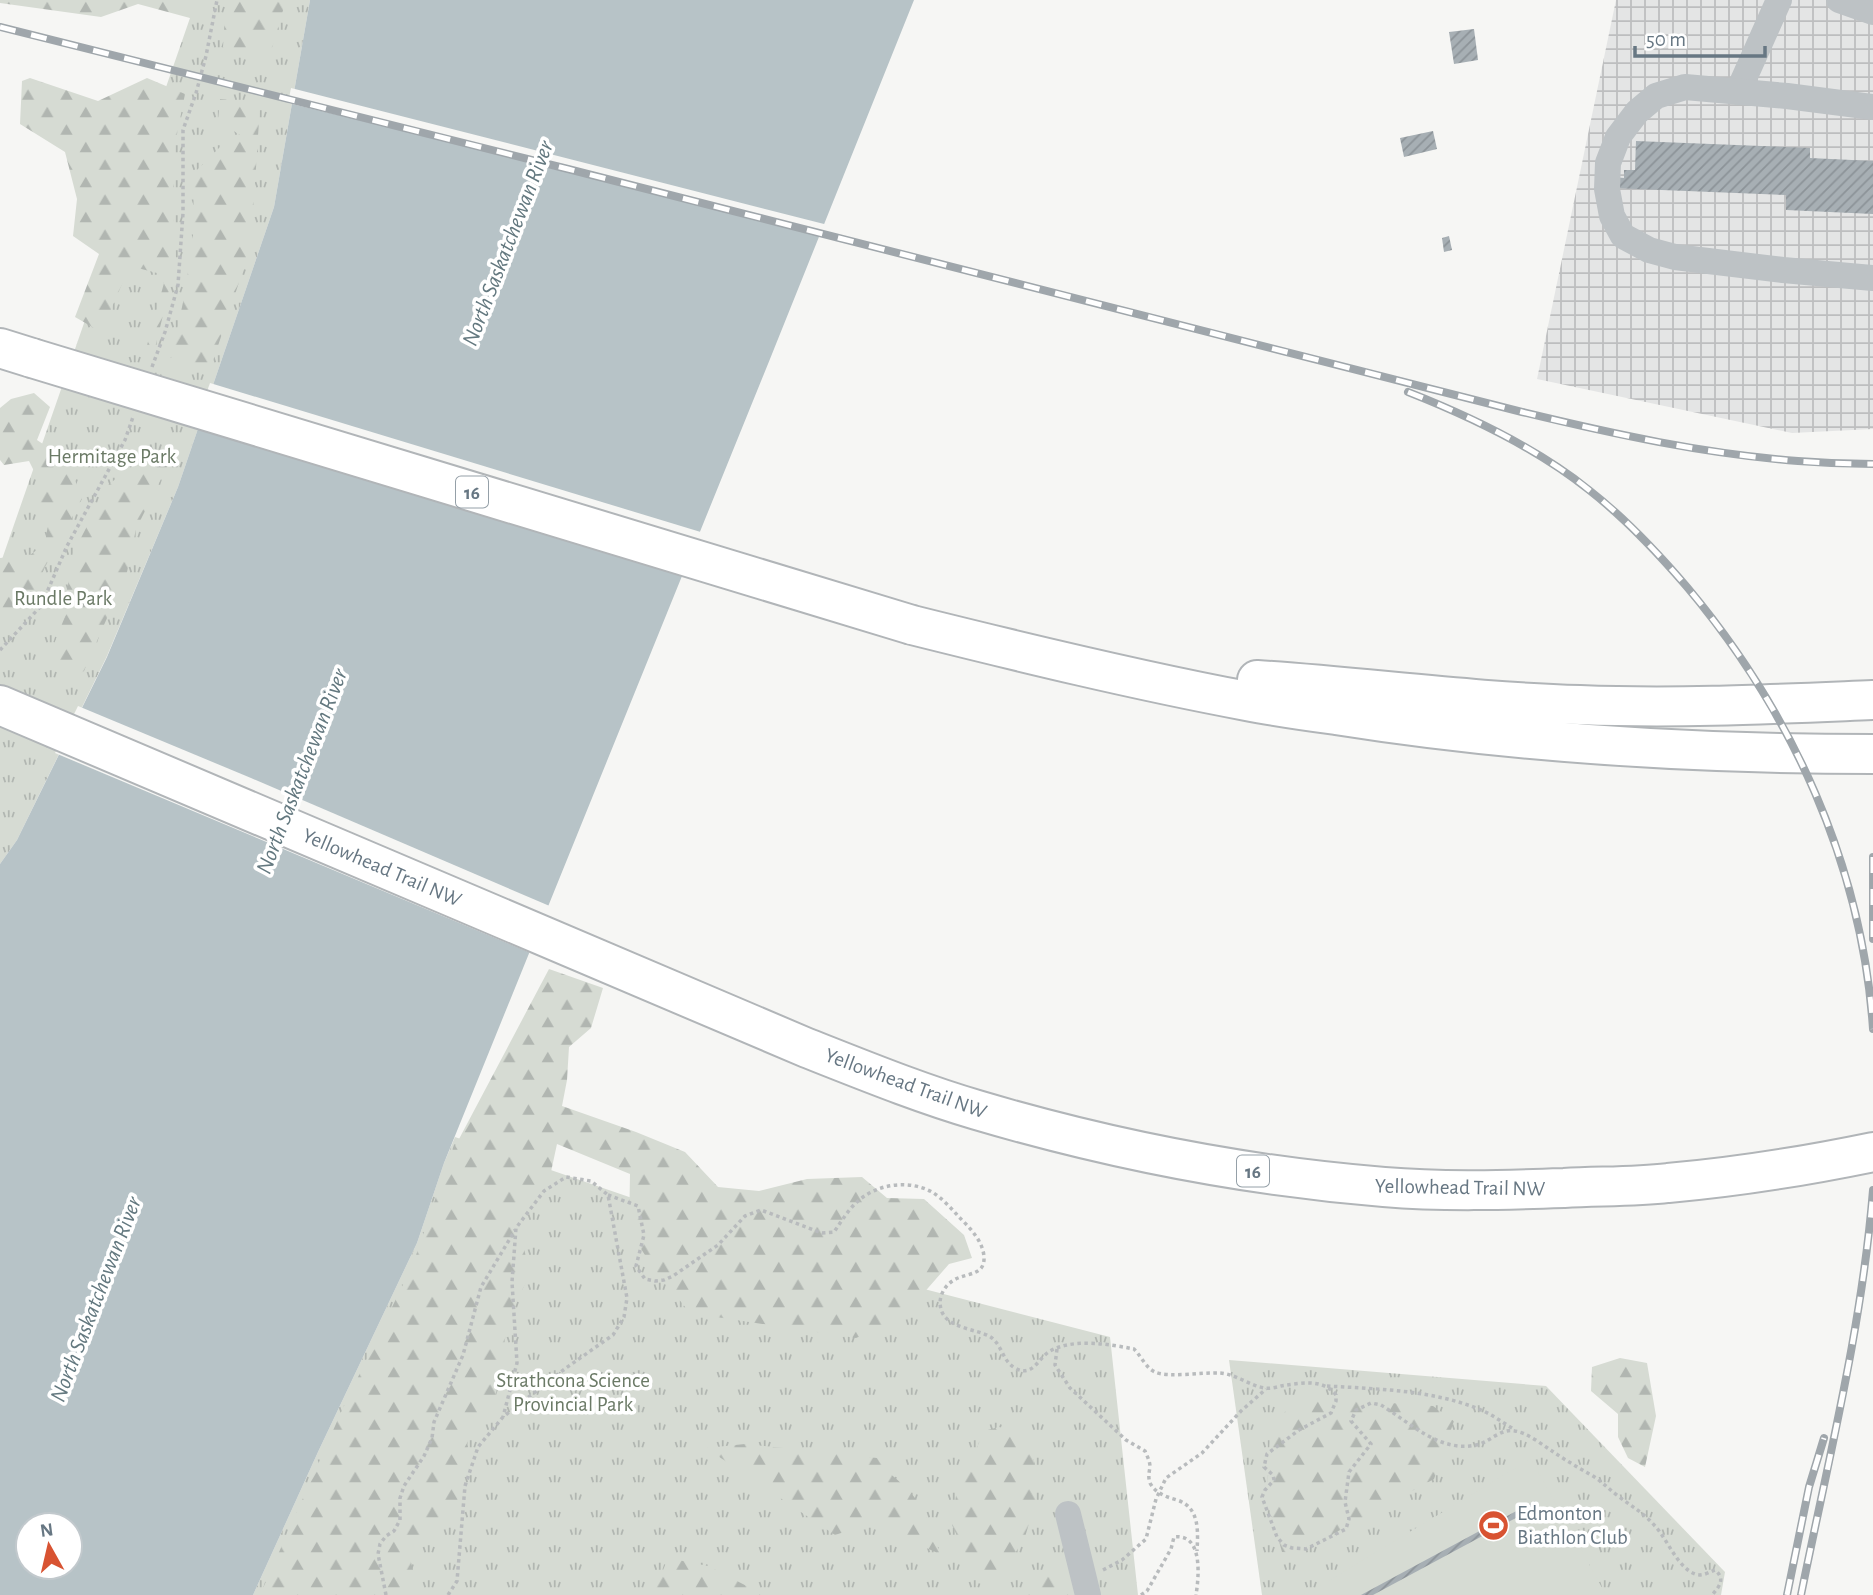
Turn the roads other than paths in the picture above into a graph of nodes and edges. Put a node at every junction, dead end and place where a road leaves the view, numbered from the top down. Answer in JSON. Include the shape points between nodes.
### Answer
{"nodes":[{"id":1,"x":1779,"y":0,"type":"edge"},
{"id":2,"x":1839,"y":0,"type":"edge"},
{"id":3,"x":1873,"y":12,"type":"edge"},
{"id":4,"x":1738,"y":92,"type":"junction"},
{"id":5,"x":1873,"y":107,"type":"edge"},
{"id":6,"x":1873,"y":278,"type":"edge"},
{"id":7,"x":16,"y":353,"type":"edge"},
{"id":8,"x":1087,"y":668,"type":"junction"},
{"id":9,"x":1873,"y":700,"type":"edge"},
{"id":10,"x":0,"y":705,"type":"edge"},
{"id":11,"x":1873,"y":754,"type":"edge"},
{"id":12,"x":1873,"y":1152,"type":"edge"},
{"id":13,"x":1068,"y":1514,"type":"dead end"},
{"id":14,"x":1086,"y":1589,"type":"edge"}],
"edges":[{"from":1,"to":4,"type":"street"},
{"from":2,"to":3,"type":"street"},
{"from":4,"to":5,"type":"street"},
{"from":4,"to":6,"type":"street","via":[[1685,88],[1656,96],[1637,112],[1618,137],[1608,163],[1606,190],[1623,236],[1675,257],[1805,282]]},
{"from":7,"to":8,"type":"highway","number":"16","bridge":true,"via":[[912,625]]},
{"from":8,"to":9,"type":"highway","via":[[1583,706]]},
{"from":8,"to":11,"type":"highway","number":"16","via":[[1249,702],[1464,733],[1669,749]]},
{"from":10,"to":12,"type":"highway","name":"Yellowhead Trail NW","number":"16","via":[[807,1048],[927,1094],[1039,1127],[1207,1164],[1386,1187],[1501,1190],[1665,1184],[1755,1174]]},
{"from":13,"to":14,"type":"street"}]}
